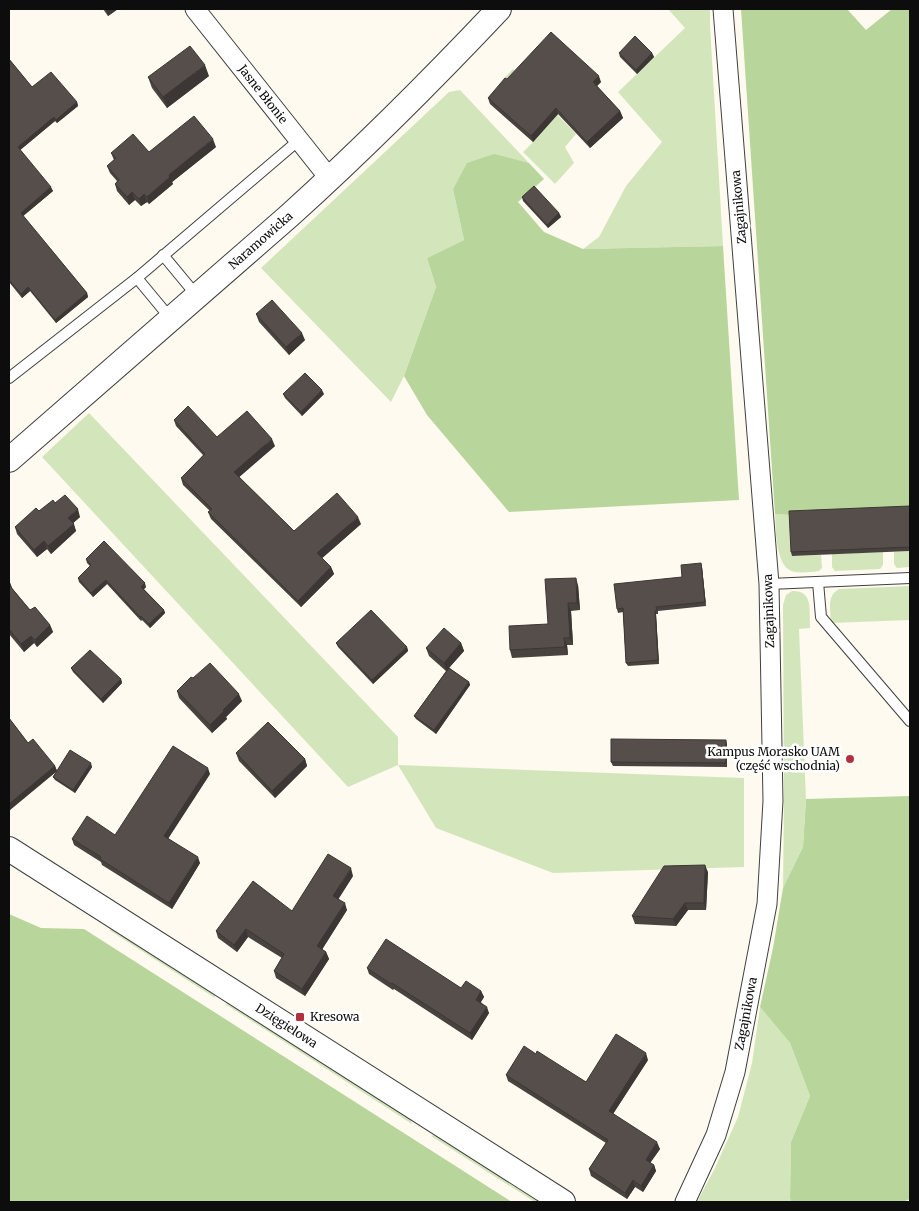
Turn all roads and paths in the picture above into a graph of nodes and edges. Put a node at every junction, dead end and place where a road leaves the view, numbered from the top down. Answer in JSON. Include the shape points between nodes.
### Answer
{"nodes":[{"id":1,"x":195,"y":9,"type":"edge"},
{"id":2,"x":499,"y":9,"type":"edge"},
{"id":3,"x":723,"y":9,"type":"edge"},
{"id":4,"x":299,"y":140,"type":"junction"},
{"id":5,"x":330,"y":178,"type":"junction"},
{"id":6,"x":163,"y":256,"type":"junction"},
{"id":7,"x":137,"y":278,"type":"junction"},
{"id":8,"x":197,"y":296,"type":"junction"},
{"id":9,"x":171,"y":319,"type":"junction"},
{"id":10,"x":9,"y":378,"type":"edge"},
{"id":11,"x":9,"y":460,"type":"edge"},
{"id":12,"x":910,"y":578,"type":"edge"},
{"id":13,"x":818,"y":582,"type":"junction"},
{"id":14,"x":769,"y":584,"type":"junction"},
{"id":15,"x":910,"y":721,"type":"edge"},
{"id":16,"x":9,"y":849,"type":"edge"},
{"id":17,"x":563,"y":1202,"type":"edge"},
{"id":18,"x":685,"y":1202,"type":"edge"}],
"edges":[{"from":1,"to":4,"type":"street","name":"Jasne Błonie"},
{"from":2,"to":5,"type":"street","name":"Naramowicka"},
{"from":3,"to":14,"type":"street","name":"Zagajnikowa"},
{"from":4,"to":5,"type":"street","name":"Jasne Błonie"},
{"from":4,"to":6,"type":"lane"},
{"from":5,"to":8,"type":"street","name":"Naramowicka"},
{"from":6,"to":7,"type":"lane"},
{"from":6,"to":8,"type":"lane"},
{"from":7,"to":9,"type":"lane"},
{"from":7,"to":10,"type":"lane"},
{"from":8,"to":9,"type":"street","name":"Naramowicka"},
{"from":9,"to":11,"type":"street","name":"Naramowicka"},
{"from":12,"to":13,"type":"lane"},
{"from":13,"to":14,"type":"lane"},
{"from":13,"to":15,"type":"lane","via":[[820,617]]},
{"from":14,"to":18,"type":"street","name":"Zagajnikowa","via":[[773,801],[767,904],[735,1072],[716,1135]]},
{"from":16,"to":17,"type":"street","name":"Dzięgielowa"}]}
